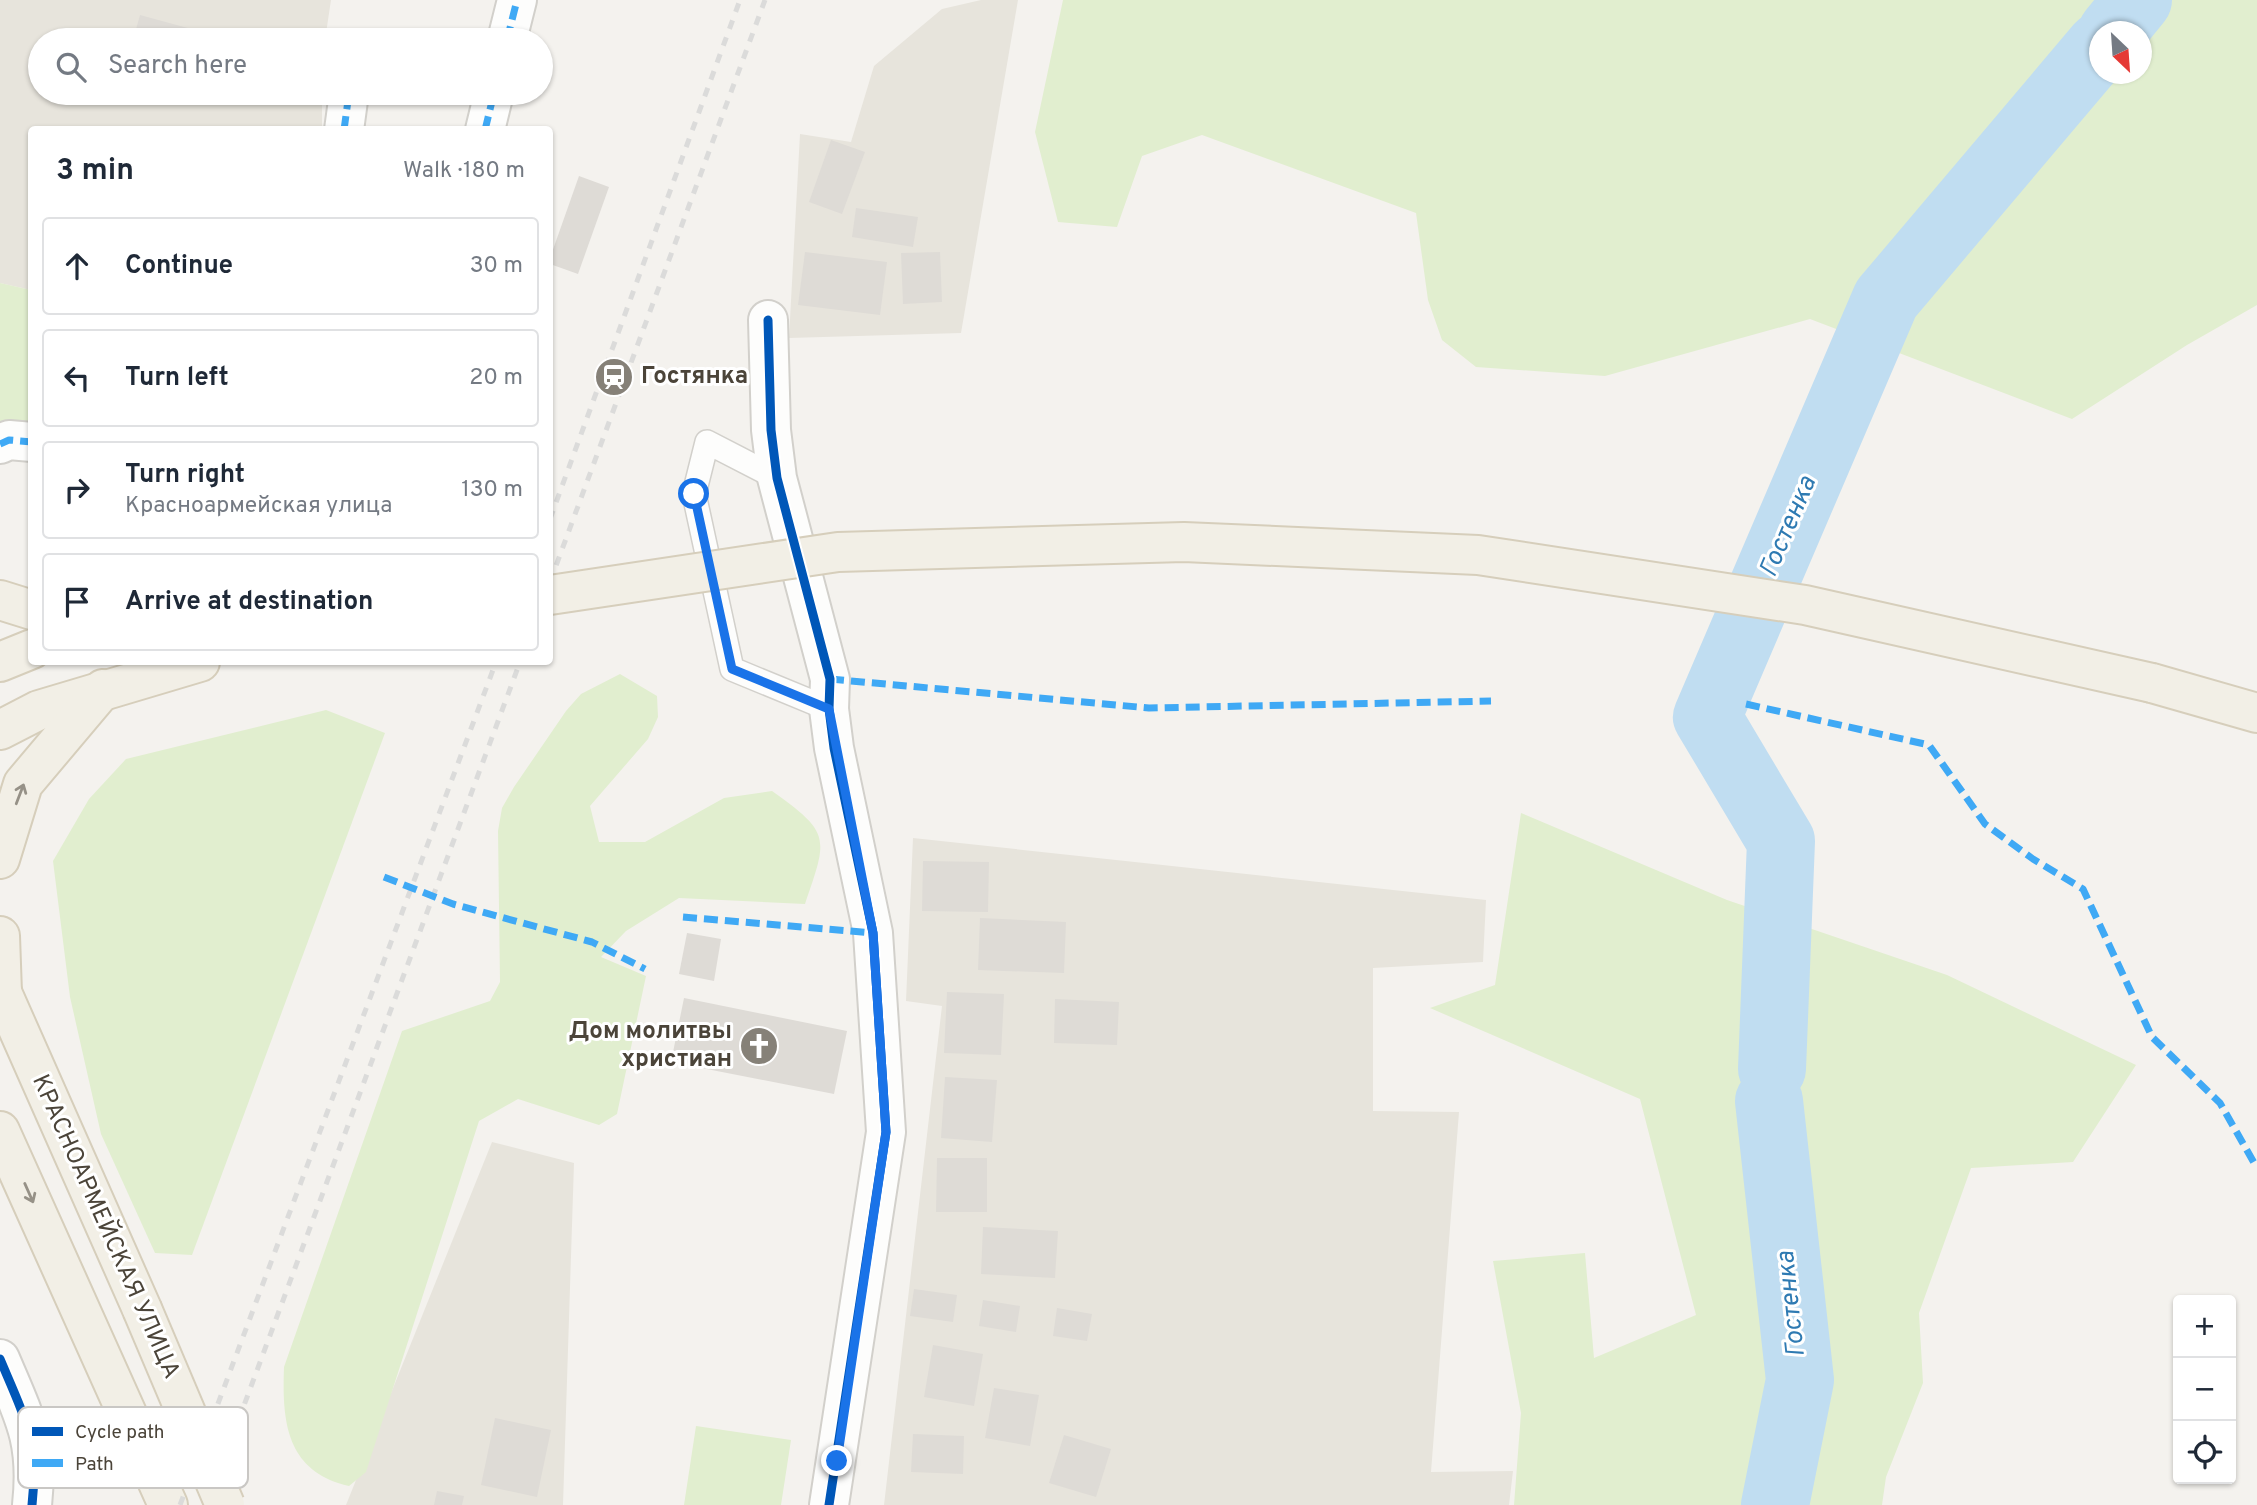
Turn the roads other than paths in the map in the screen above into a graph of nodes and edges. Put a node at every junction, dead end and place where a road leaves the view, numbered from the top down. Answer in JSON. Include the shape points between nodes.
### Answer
{"nodes":[{"id":1,"x":517,"y":0,"type":"edge"},
{"id":2,"x":510,"y":28,"type":"edge"},
{"id":3,"x":347,"y":105,"type":"edge"},
{"id":4,"x":491,"y":105,"type":"edge"},
{"id":5,"x":345,"y":126,"type":"edge"},
{"id":6,"x":486,"y":126,"type":"edge"},
{"id":7,"x":768,"y":320,"type":"dead end"},
{"id":8,"x":28,"y":442,"type":"edge"},
{"id":9,"x":0,"y":444,"type":"edge"},
{"id":10,"x":777,"y":478,"type":"junction"},
{"id":11,"x":553,"y":595,"type":"edge"},
{"id":12,"x":0,"y":600,"type":"edge"},
{"id":13,"x":28,"y":609,"type":"edge"},
{"id":14,"x":28,"y":651,"type":"edge"},
{"id":15,"x":0,"y":663,"type":"edge"},
{"id":16,"x":189,"y":665,"type":"edge"},
{"id":17,"x":103,"y":689,"type":"junction"},
{"id":18,"x":829,"y":709,"type":"junction"},
{"id":19,"x":2257,"y":713,"type":"edge"},
{"id":20,"x":0,"y":730,"type":"edge"},
{"id":21,"x":0,"y":859,"type":"edge"},
{"id":22,"x":0,"y":936,"type":"edge"},
{"id":23,"x":1,"y":991,"type":"edge"},
{"id":24,"x":0,"y":1131,"type":"edge"},
{"id":25,"x":0,"y":1359,"type":"edge"},
{"id":26,"x":20,"y":1407,"type":"edge"},
{"id":27,"x":124,"y":1407,"type":"edge"},
{"id":28,"x":184,"y":1407,"type":"edge"},
{"id":29,"x":160,"y":1488,"type":"edge"},
{"id":30,"x":218,"y":1488,"type":"edge"},
{"id":31,"x":168,"y":1505,"type":"edge"},
{"id":32,"x":225,"y":1505,"type":"edge"},
{"id":33,"x":829,"y":1505,"type":"edge"}],
"edges":[{"from":1,"to":2,"type":"street"},
{"from":3,"to":5,"type":"street"},
{"from":4,"to":6,"type":"street"},
{"from":7,"to":10,"type":"street"},
{"from":8,"to":9,"type":"street"},
{"from":10,"to":18,"type":"street","via":[[830,679]]},
{"from":10,"to":18,"type":"lane","via":[[707,442],[694,494],[729,656],[732,669]]},
{"from":11,"to":19,"type":"main road","bridge":true,"via":[[838,552],[1184,542],[1478,555],[1805,605],[2151,683]]},
{"from":12,"to":13,"type":"main road"},
{"from":14,"to":15,"type":"main road"},
{"from":16,"to":17,"type":"main road"},
{"from":17,"to":20,"type":"main road","via":[[39,710]]},
{"from":21,"to":17,"type":"main road","one_way":true,"via":[[23,784]]},
{"from":18,"to":33,"type":"street","via":[[873,933],[886,1132]]},
{"from":22,"to":23,"type":"main road"},
{"from":23,"to":28,"type":"main road","name":"КРАСНОАРМЕЙСКАЯ УЛИЦА","bridge":true},
{"from":24,"to":27,"type":"main road","one_way":true},
{"from":25,"to":26,"type":"street"},
{"from":29,"to":31,"type":"main road","one_way":true},
{"from":30,"to":32,"type":"main road","name":"КРАСНОАРМЕЙСКАЯ УЛИЦА","bridge":true}]}
